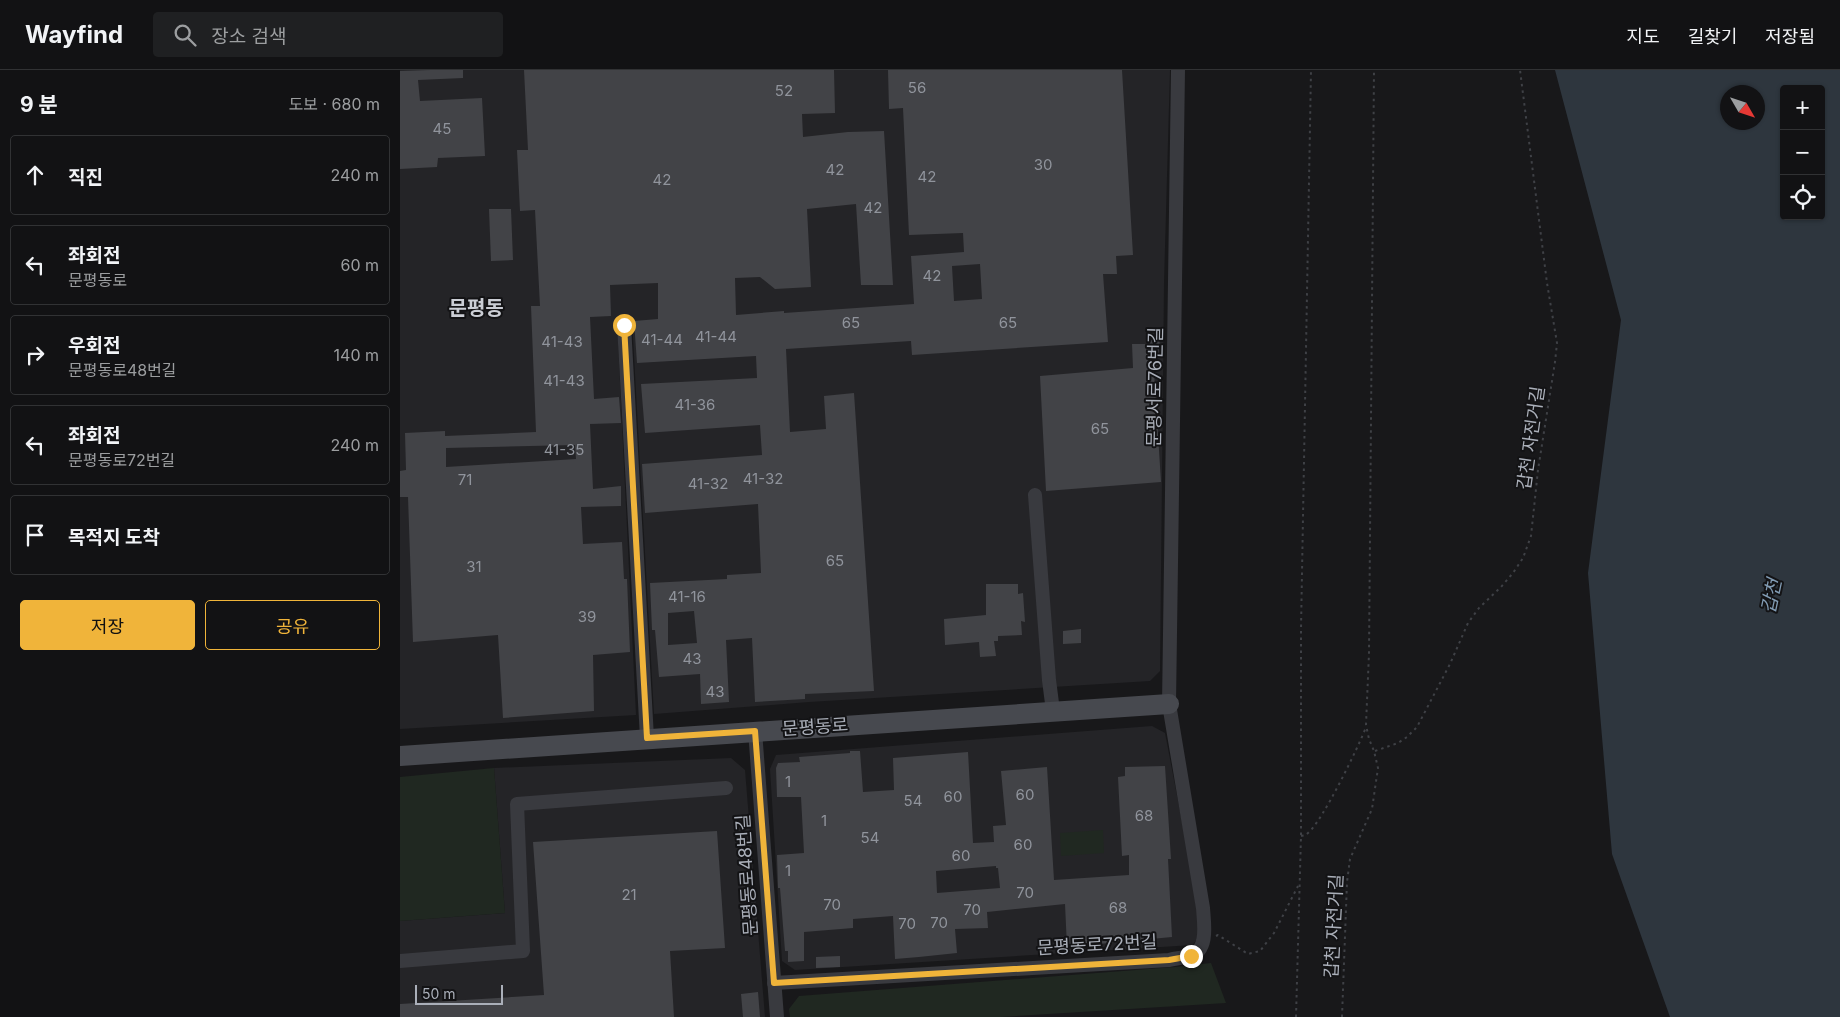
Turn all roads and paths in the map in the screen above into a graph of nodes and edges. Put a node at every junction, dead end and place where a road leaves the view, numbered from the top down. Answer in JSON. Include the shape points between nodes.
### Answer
{"nodes":[{"id":1,"x":1178,"y":70,"type":"edge"},
{"id":2,"x":1311,"y":70,"type":"edge"},
{"id":3,"x":1374,"y":70,"type":"edge"},
{"id":4,"x":1520,"y":70,"type":"edge"},
{"id":5,"x":624,"y":325,"type":"dead end"},
{"id":6,"x":1035,"y":495,"type":"dead end"},
{"id":7,"x":1170,"y":704,"type":"junction"},
{"id":8,"x":1053,"y":711,"type":"junction"},
{"id":9,"x":1366,"y":725,"type":"junction"},
{"id":10,"x":755,"y":731,"type":"junction"},
{"id":11,"x":647,"y":738,"type":"junction"},
{"id":12,"x":1374,"y":751,"type":"junction"},
{"id":13,"x":400,"y":756,"type":"edge"},
{"id":14,"x":726,"y":788,"type":"dead end"},
{"id":15,"x":1300,"y":836,"type":"junction"},
{"id":16,"x":1298,"y":886,"type":"junction"},
{"id":17,"x":1204,"y":939,"type":"junction"},
{"id":18,"x":400,"y":961,"type":"edge"},
{"id":19,"x":774,"y":983,"type":"junction"},
{"id":20,"x":777,"y":1017,"type":"edge"},
{"id":21,"x":1296,"y":1017,"type":"edge"},
{"id":22,"x":1342,"y":1017,"type":"edge"}],
"edges":[{"from":1,"to":7,"type":"street","name":"문평서로76번길"},
{"from":2,"to":15,"type":"path"},
{"from":3,"to":9,"type":"path","name":"갑천 자전거길"},
{"from":4,"to":12,"type":"path","name":"갑천 자전거길","via":[[1557,343],[1530,536],[1523,558],[1513,574],[1468,623],[1417,727],[1398,743]]},
{"from":5,"to":11,"type":"street"},
{"from":6,"to":8,"type":"street"},
{"from":7,"to":8,"type":"main road","name":"문평동로"},
{"from":7,"to":17,"type":"street","via":[[1203,908]]},
{"from":8,"to":10,"type":"main road","name":"문평동로"},
{"from":9,"to":12,"type":"path","name":"갑천 자전거길"},
{"from":9,"to":15,"type":"path","via":[[1325,809],[1308,833]]},
{"from":10,"to":11,"type":"main road","name":"문평동로"},
{"from":10,"to":19,"type":"street","name":"문평동로48번길"},
{"from":11,"to":13,"type":"main road","name":"문평동로"},
{"from":12,"to":22,"type":"path","name":"갑천 자전거길","via":[[1378,768],[1375,793],[1366,824],[1350,859],[1347,882]]},
{"from":14,"to":18,"type":"street","via":[[517,804],[523,951]]},
{"from":15,"to":16,"type":"path"},
{"from":16,"to":17,"type":"path","via":[[1260,951],[1248,954],[1218,935]]},
{"from":16,"to":21,"type":"path"},
{"from":17,"to":19,"type":"street","name":"문평동로72번길","via":[[1198,951],[1191,956],[1169,960]]},
{"from":19,"to":20,"type":"street","name":"문평동로48번길"}]}
